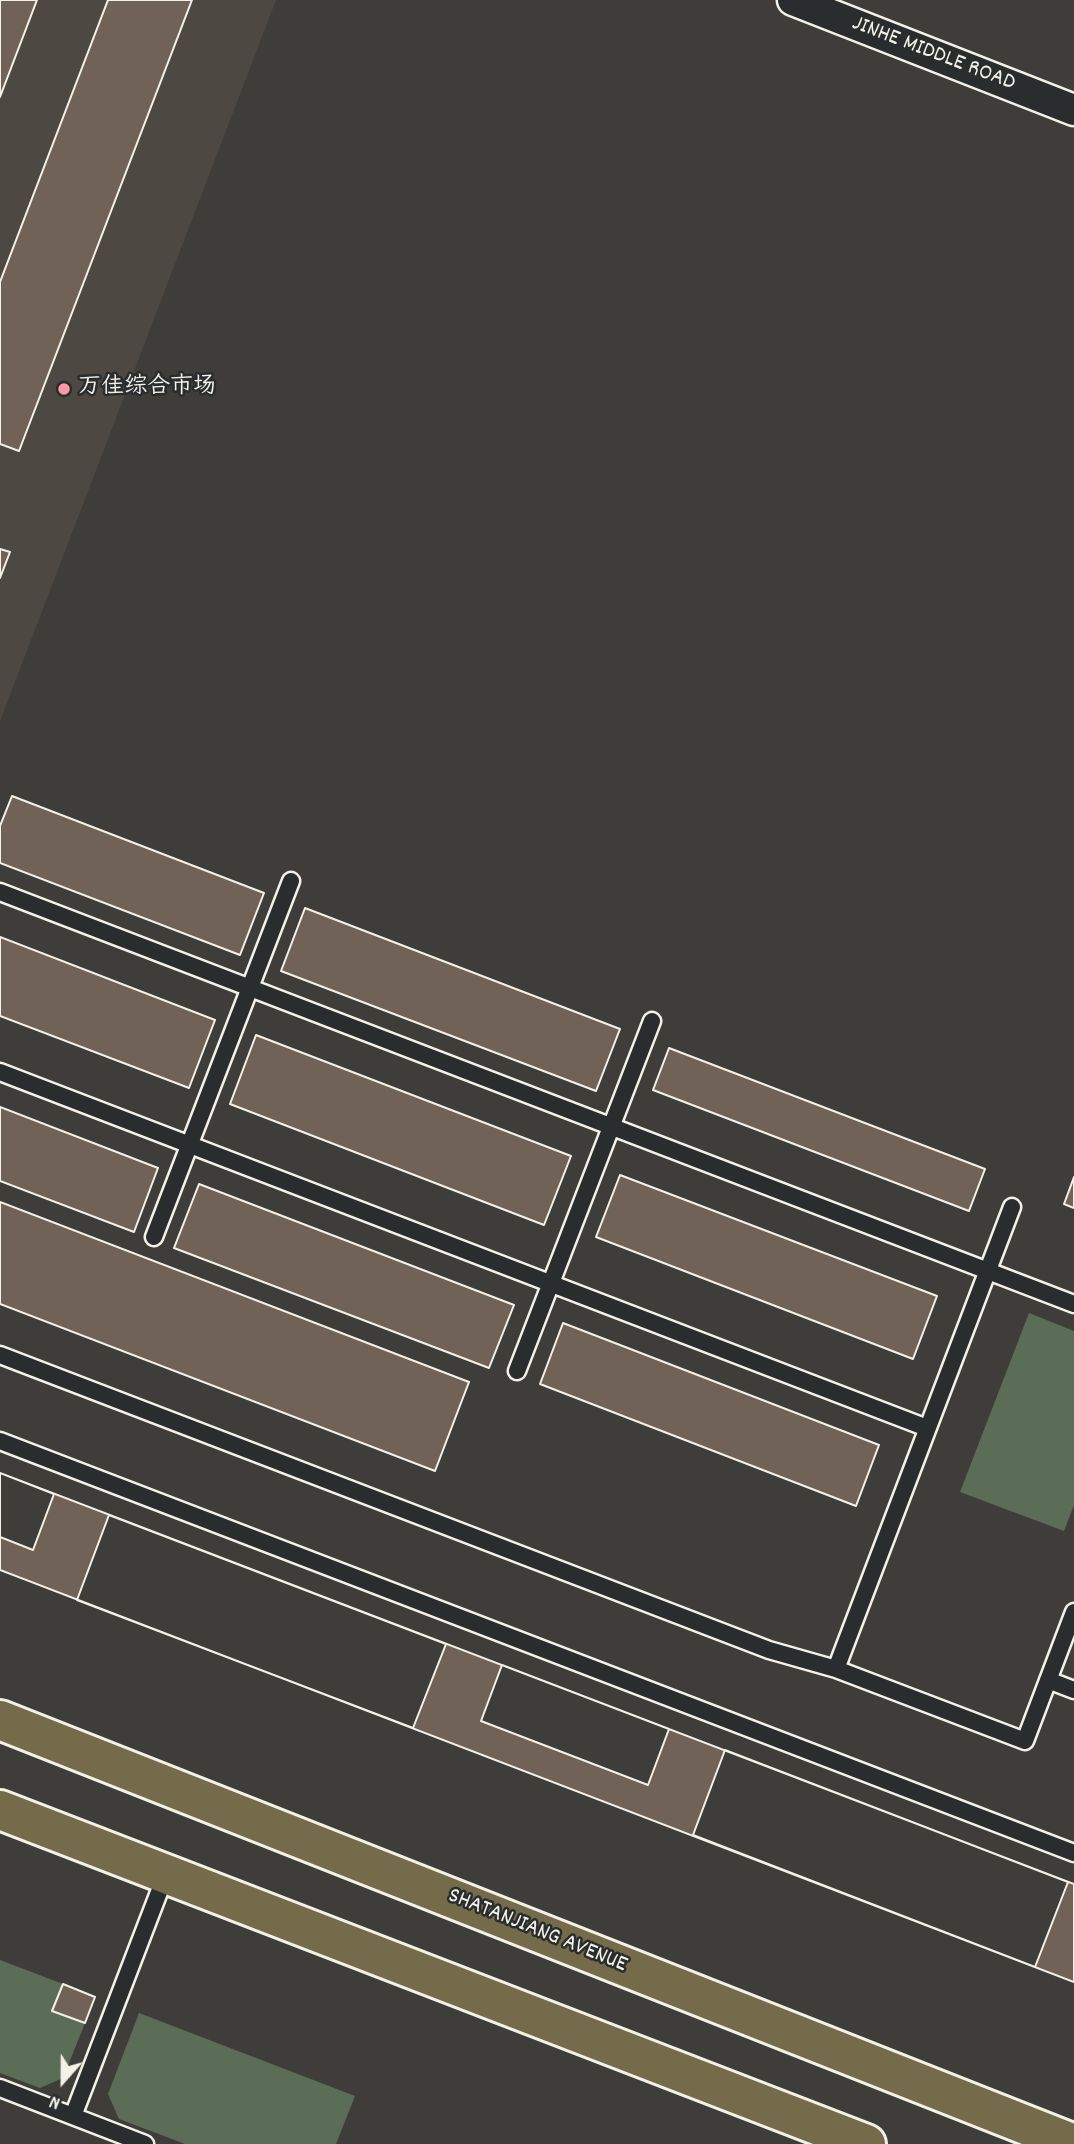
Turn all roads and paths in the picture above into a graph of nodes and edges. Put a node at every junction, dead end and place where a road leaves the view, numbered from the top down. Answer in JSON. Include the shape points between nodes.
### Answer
{"nodes":[{"id":1,"x":793,"y":0,"type":"edge"},
{"id":2,"x":1074,"y":110,"type":"edge"},
{"id":3,"x":291,"y":881,"type":"dead end"},
{"id":4,"x":0,"y":892,"type":"edge"},
{"id":5,"x":250,"y":988,"type":"junction"},
{"id":6,"x":652,"y":1021,"type":"dead end"},
{"id":7,"x":0,"y":1072,"type":"edge"},
{"id":8,"x":611,"y":1126,"type":"junction"},
{"id":9,"x":190,"y":1145,"type":"junction"},
{"id":10,"x":1012,"y":1207,"type":"dead end"},
{"id":11,"x":155,"y":1237,"type":"dead end"},
{"id":12,"x":988,"y":1271,"type":"junction"},
{"id":13,"x":551,"y":1284,"type":"junction"},
{"id":14,"x":1074,"y":1304,"type":"edge"},
{"id":15,"x":0,"y":1355,"type":"edge"},
{"id":16,"x":517,"y":1371,"type":"dead end"},
{"id":17,"x":927,"y":1428,"type":"junction"},
{"id":18,"x":0,"y":1441,"type":"edge"},
{"id":19,"x":1074,"y":1612,"type":"edge"},
{"id":20,"x":835,"y":1669,"type":"junction"},
{"id":21,"x":1048,"y":1680,"type":"junction"},
{"id":22,"x":1074,"y":1690,"type":"edge"},
{"id":23,"x":0,"y":1720,"type":"edge"},
{"id":24,"x":0,"y":1810,"type":"edge"},
{"id":25,"x":1074,"y":1853,"type":"edge"},
{"id":26,"x":166,"y":1874,"type":"junction"},
{"id":27,"x":0,"y":2088,"type":"edge"},
{"id":28,"x":73,"y":2116,"type":"junction"},
{"id":29,"x":145,"y":2144,"type":"edge"},
{"id":30,"x":866,"y":2144,"type":"edge"},
{"id":31,"x":1074,"y":2144,"type":"edge"}],
"edges":[{"from":1,"to":2,"type":"street","name":"JINHE MIDDLE ROAD"},
{"from":3,"to":5,"type":"lane"},
{"from":4,"to":5,"type":"lane"},
{"from":5,"to":8,"type":"lane"},
{"from":5,"to":9,"type":"lane"},
{"from":6,"to":8,"type":"lane"},
{"from":7,"to":9,"type":"lane"},
{"from":8,"to":12,"type":"lane"},
{"from":8,"to":13,"type":"lane"},
{"from":9,"to":11,"type":"lane"},
{"from":9,"to":13,"type":"lane"},
{"from":10,"to":12,"type":"lane"},
{"from":12,"to":14,"type":"lane"},
{"from":12,"to":17,"type":"lane"},
{"from":13,"to":16,"type":"lane"},
{"from":13,"to":17,"type":"lane"},
{"from":15,"to":20,"type":"lane","via":[[756,1645]]},
{"from":17,"to":20,"type":"lane"},
{"from":18,"to":25,"type":"lane"},
{"from":19,"to":21,"type":"lane"},
{"from":20,"to":21,"type":"lane","via":[[1025,1741]]},
{"from":21,"to":22,"type":"lane"},
{"from":23,"to":31,"type":"main road","name":"SHATANJIANG AVENUE"},
{"from":24,"to":26,"type":"main road"},
{"from":26,"to":28,"type":"lane"},
{"from":26,"to":30,"type":"main road"},
{"from":27,"to":28,"type":"lane"},
{"from":28,"to":29,"type":"lane"}]}
